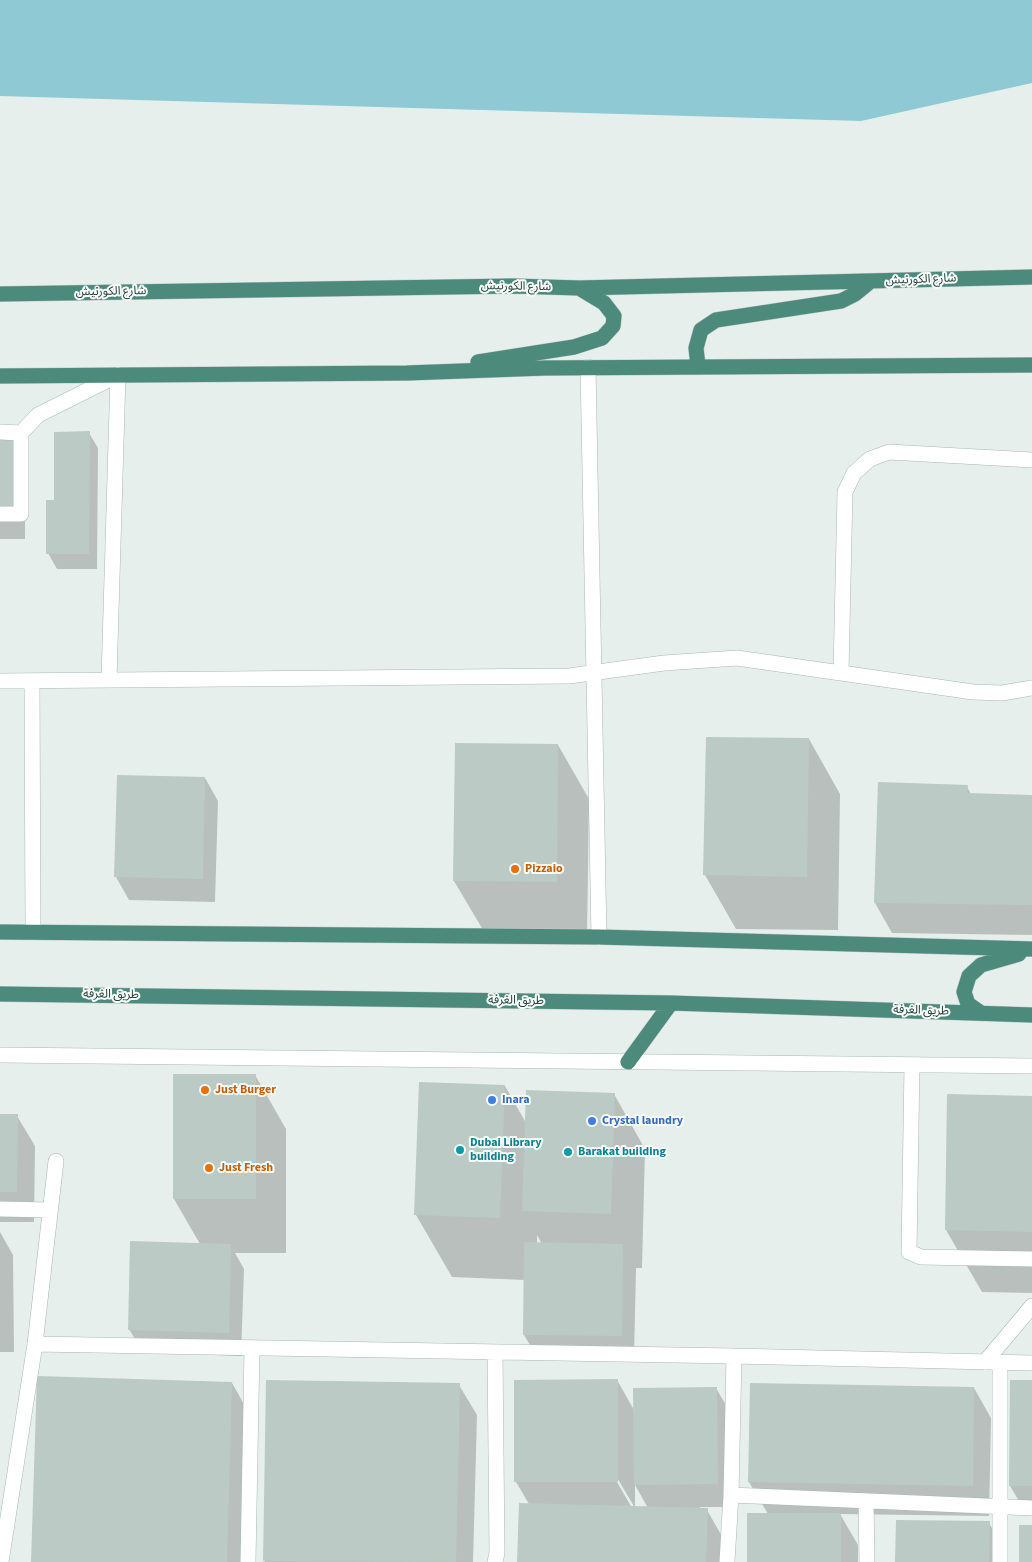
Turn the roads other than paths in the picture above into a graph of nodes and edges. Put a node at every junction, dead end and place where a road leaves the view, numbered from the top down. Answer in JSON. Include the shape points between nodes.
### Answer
{"nodes":[{"id":1,"x":1032,"y":277,"type":"edge"},
{"id":2,"x":871,"y":281,"type":"junction"},
{"id":3,"x":579,"y":288,"type":"junction"},
{"id":4,"x":0,"y":294,"type":"edge"},
{"id":5,"x":1032,"y":364,"type":"edge"},
{"id":6,"x":698,"y":366,"type":"junction"},
{"id":7,"x":588,"y":367,"type":"junction"},
{"id":8,"x":407,"y":373,"type":"junction"},
{"id":9,"x":0,"y":376,"type":"edge"},
{"id":10,"x":118,"y":376,"type":"junction"},
{"id":11,"x":0,"y":432,"type":"edge"},
{"id":12,"x":21,"y":432,"type":"junction"},
{"id":13,"x":1032,"y":460,"type":"edge"},
{"id":14,"x":0,"y":514,"type":"edge"},
{"id":15,"x":841,"y":673,"type":"junction"},
{"id":16,"x":593,"y":674,"type":"junction"},
{"id":17,"x":109,"y":679,"type":"junction"},
{"id":18,"x":32,"y":681,"type":"junction"},
{"id":19,"x":0,"y":682,"type":"edge"},
{"id":20,"x":1032,"y":688,"type":"edge"},
{"id":21,"x":0,"y":932,"type":"edge"},
{"id":22,"x":33,"y":932,"type":"junction"},
{"id":23,"x":599,"y":937,"type":"junction"},
{"id":24,"x":1032,"y":949,"type":"edge"},
{"id":25,"x":0,"y":994,"type":"edge"},
{"id":26,"x":671,"y":1003,"type":"junction"},
{"id":27,"x":981,"y":1013,"type":"junction"},
{"id":28,"x":1032,"y":1014,"type":"edge"},
{"id":29,"x":0,"y":1055,"type":"edge"},
{"id":30,"x":628,"y":1062,"type":"junction"},
{"id":31,"x":912,"y":1065,"type":"junction"},
{"id":32,"x":1032,"y":1066,"type":"edge"},
{"id":33,"x":56,"y":1161,"type":"dead end"},
{"id":34,"x":0,"y":1210,"type":"edge"},
{"id":35,"x":50,"y":1210,"type":"junction"},
{"id":36,"x":1032,"y":1259,"type":"edge"},
{"id":37,"x":1032,"y":1306,"type":"edge"},
{"id":38,"x":35,"y":1344,"type":"junction"},
{"id":39,"x":252,"y":1348,"type":"junction"},
{"id":40,"x":495,"y":1352,"type":"junction"},
{"id":41,"x":734,"y":1356,"type":"junction"},
{"id":42,"x":992,"y":1362,"type":"junction"},
{"id":43,"x":1032,"y":1363,"type":"edge"},
{"id":44,"x":731,"y":1495,"type":"junction"},
{"id":45,"x":866,"y":1501,"type":"junction"},
{"id":46,"x":1000,"y":1507,"type":"junction"},
{"id":47,"x":1032,"y":1508,"type":"edge"},
{"id":48,"x":1,"y":1562,"type":"edge"},
{"id":49,"x":248,"y":1562,"type":"edge"},
{"id":50,"x":495,"y":1562,"type":"edge"},
{"id":51,"x":727,"y":1562,"type":"edge"},
{"id":52,"x":867,"y":1562,"type":"edge"},
{"id":53,"x":1000,"y":1562,"type":"edge"}],
"edges":[{"from":1,"to":2,"type":"highway","name":"شارع الكورنيش"},
{"from":2,"to":3,"type":"highway","name":"شارع الكورنيش"},
{"from":2,"to":6,"type":"highway","via":[[841,300],[716,320],[701,330],[696,348]]},
{"from":3,"to":4,"type":"highway","name":"شارع الكورنيش","via":[[513,286]]},
{"from":3,"to":8,"type":"highway","via":[[604,303],[614,316],[614,326],[602,338],[574,347]]},
{"from":5,"to":6,"type":"highway"},
{"from":6,"to":7,"type":"highway"},
{"from":7,"to":8,"type":"highway"},
{"from":7,"to":16,"type":"street"},
{"from":8,"to":10,"type":"highway"},
{"from":9,"to":10,"type":"highway"},
{"from":10,"to":12,"type":"street","via":[[38,416]]},
{"from":10,"to":17,"type":"street"},
{"from":11,"to":12,"type":"street"},
{"from":12,"to":14,"type":"street","via":[[21,514]]},
{"from":13,"to":15,"type":"street","via":[[889,452],[870,459],[854,473],[845,492]]},
{"from":15,"to":16,"type":"street","via":[[737,658],[664,663]]},
{"from":15,"to":20,"type":"street","via":[[973,692],[1002,693]]},
{"from":16,"to":17,"type":"street"},
{"from":16,"to":23,"type":"street"},
{"from":17,"to":18,"type":"street"},
{"from":18,"to":19,"type":"street"},
{"from":18,"to":22,"type":"street"},
{"from":21,"to":22,"type":"highway"},
{"from":22,"to":23,"type":"highway"},
{"from":23,"to":24,"type":"highway"},
{"from":24,"to":27,"type":"highway","via":[[981,965],[969,976],[964,992],[968,1004]]},
{"from":25,"to":26,"type":"highway","name":"طريق الغرفة"},
{"from":26,"to":27,"type":"highway","name":"طريق الغرفة"},
{"from":26,"to":30,"type":"highway"},
{"from":27,"to":28,"type":"highway","name":"طريق الغرفة"},
{"from":29,"to":30,"type":"street"},
{"from":30,"to":31,"type":"street"},
{"from":31,"to":32,"type":"street"},
{"from":31,"to":36,"type":"street","via":[[909,1252],[921,1258]]},
{"from":33,"to":35,"type":"street"},
{"from":34,"to":35,"type":"street"},
{"from":35,"to":38,"type":"street"},
{"from":37,"to":42,"type":"street"},
{"from":38,"to":39,"type":"street"},
{"from":38,"to":48,"type":"street"},
{"from":39,"to":40,"type":"street"},
{"from":39,"to":49,"type":"street"},
{"from":40,"to":41,"type":"street"},
{"from":40,"to":50,"type":"street"},
{"from":41,"to":42,"type":"street"},
{"from":41,"to":44,"type":"street"},
{"from":42,"to":43,"type":"street"},
{"from":42,"to":46,"type":"street"},
{"from":44,"to":45,"type":"street"},
{"from":44,"to":51,"type":"street"},
{"from":45,"to":46,"type":"street"},
{"from":45,"to":52,"type":"street"},
{"from":46,"to":47,"type":"street"},
{"from":46,"to":53,"type":"street"}]}
